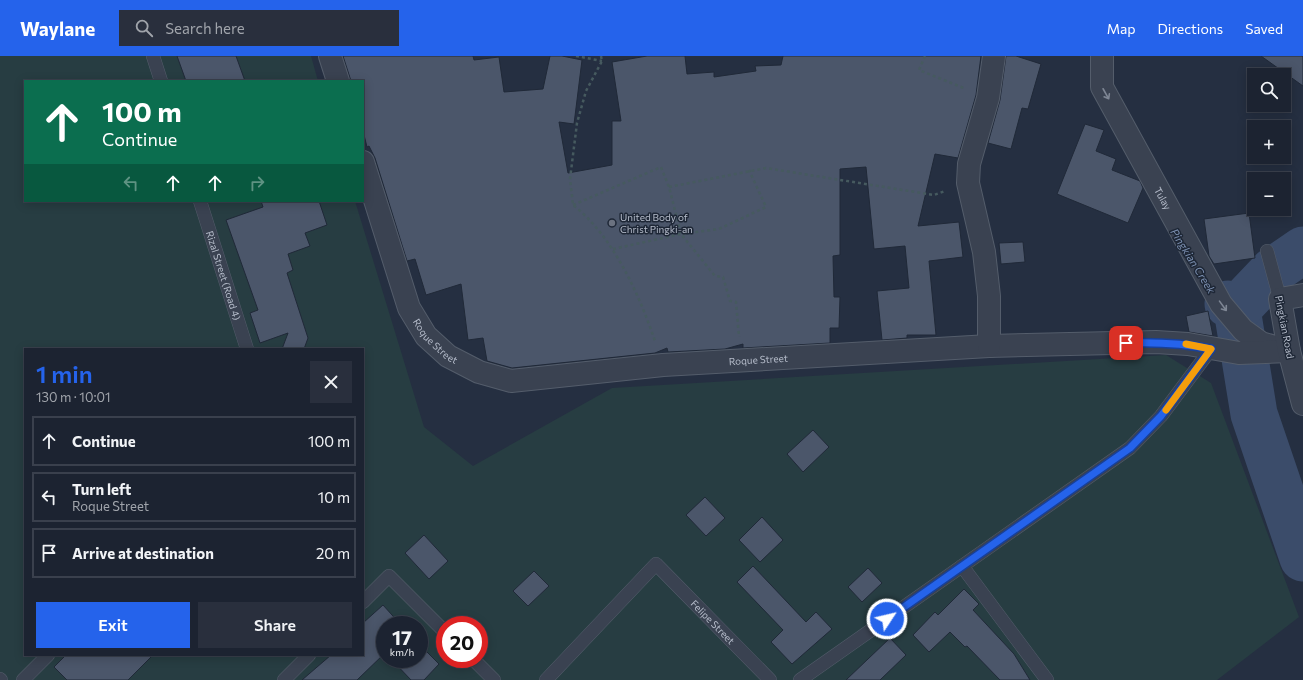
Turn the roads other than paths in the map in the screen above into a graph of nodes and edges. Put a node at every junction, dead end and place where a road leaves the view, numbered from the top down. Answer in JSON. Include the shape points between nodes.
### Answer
{"nodes":[{"id":1,"x":153,"y":56,"type":"edge"},
{"id":2,"x":330,"y":56,"type":"edge"},
{"id":3,"x":994,"y":56,"type":"edge"},
{"id":4,"x":1102,"y":56,"type":"edge"},
{"id":5,"x":161,"y":80,"type":"edge"},
{"id":6,"x":338,"y":80,"type":"edge"},
{"id":7,"x":364,"y":165,"type":"edge"},
{"id":8,"x":200,"y":202,"type":"edge"},
{"id":9,"x":1267,"y":251,"type":"dead end"},
{"id":10,"x":1303,"y":287,"type":"edge"},
{"id":11,"x":1286,"y":295,"type":"edge"},
{"id":12,"x":989,"y":346,"type":"junction"},
{"id":13,"x":247,"y":348,"type":"edge"},
{"id":14,"x":1211,"y":349,"type":"junction"},
{"id":15,"x":1276,"y":355,"type":"edge"},
{"id":16,"x":1303,"y":404,"type":"edge"},
{"id":17,"x":962,"y":566,"type":"junction"},
{"id":18,"x":364,"y":601,"type":"edge"},
{"id":19,"x":436,"y":623,"type":"edge"},
{"id":20,"x":47,"y":656,"type":"edge"},
{"id":21,"x":308,"y":656,"type":"edge"},
{"id":22,"x":482,"y":668,"type":"edge"},
{"id":23,"x":23,"y":680,"type":"edge"},
{"id":24,"x":284,"y":680,"type":"edge"},
{"id":25,"x":494,"y":680,"type":"edge"},
{"id":26,"x":546,"y":680,"type":"edge"},
{"id":27,"x":770,"y":680,"type":"edge"},
{"id":28,"x":800,"y":680,"type":"edge"},
{"id":29,"x":1047,"y":680,"type":"edge"}],
"edges":[{"from":1,"to":5,"type":"lane"},
{"from":2,"to":6,"type":"street"},
{"from":3,"to":12,"type":"street","via":[[988,98],[969,164],[968,183],[984,252],[989,296]]},
{"from":4,"to":15,"type":"street","name":"Tulay","one_way":true,"via":[[1102,87],[1221,304],[1243,330]]},
{"from":7,"to":12,"type":"street","name":"Roque Street","via":[[409,308],[426,336],[448,356],[479,372],[511,381],[742,359]]},
{"from":8,"to":13,"type":"lane","name":"Rizal Street (Road 4)"},
{"from":9,"to":11,"type":"lane","name":"Pingkian Road"},
{"from":10,"to":11,"type":"street"},
{"from":11,"to":15,"type":"street","name":"Pingkian Road"},
{"from":12,"to":14,"type":"street","name":"Roque Street","via":[[1156,342],[1188,344]]},
{"from":14,"to":15,"type":"street","name":"Roque Street"},
{"from":14,"to":17,"type":"lane","via":[[1161,416],[1130,448]]},
{"from":15,"to":16,"type":"street","name":"Pingkian Road"},
{"from":17,"to":28,"type":"lane"},
{"from":17,"to":29,"type":"lane"},
{"from":18,"to":19,"type":"lane","via":[[389,576]]},
{"from":20,"to":23,"type":"lane"},
{"from":21,"to":24,"type":"lane"},
{"from":22,"to":25,"type":"lane"},
{"from":26,"to":27,"type":"lane","name":"Felipe Street","via":[[656,564]]}]}
